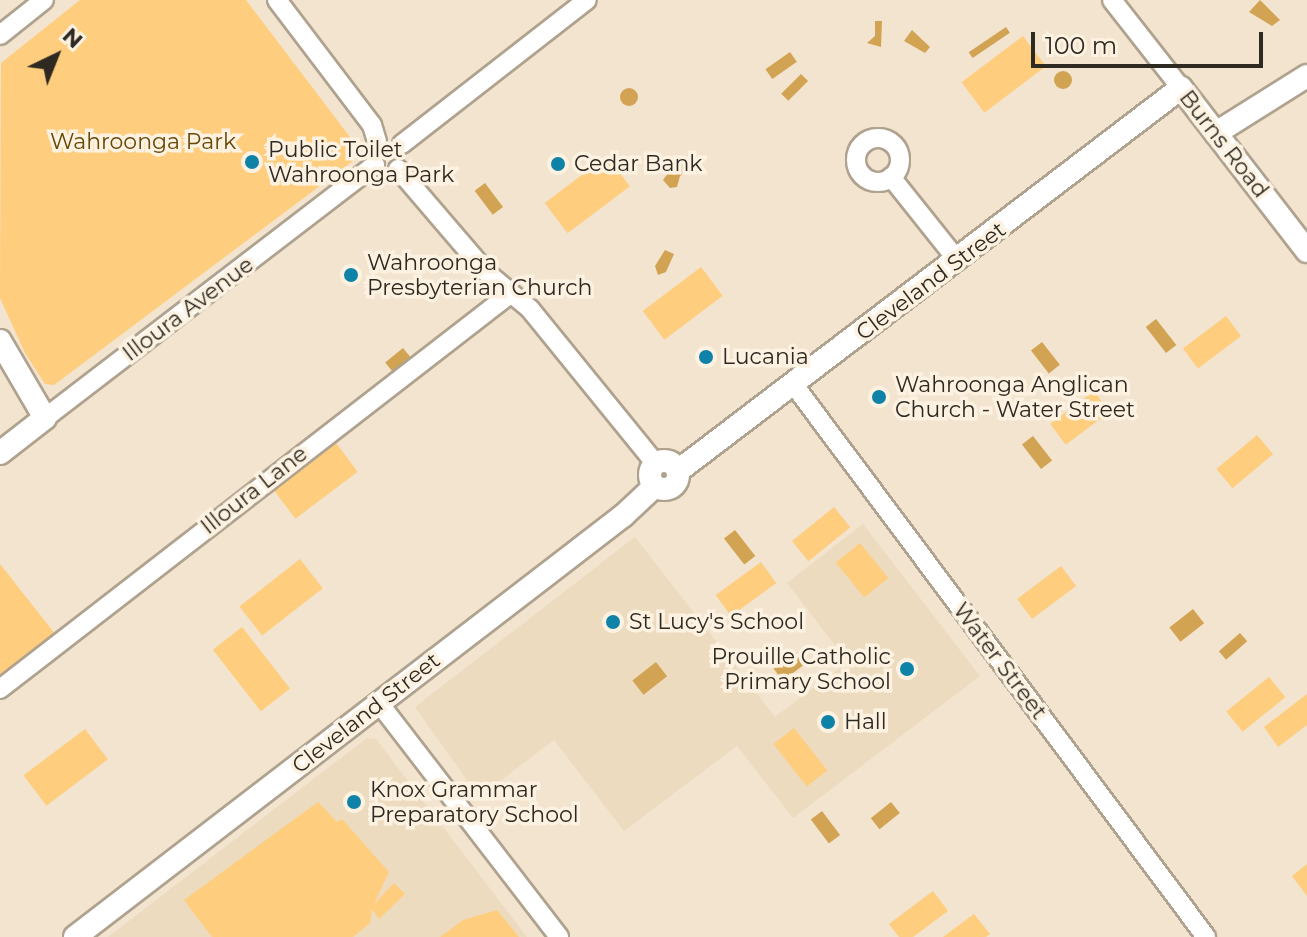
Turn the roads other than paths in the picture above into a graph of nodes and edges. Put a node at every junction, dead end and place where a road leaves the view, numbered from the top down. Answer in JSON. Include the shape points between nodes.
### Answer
{"nodes":[{"id":1,"x":44,"y":0,"type":"edge"},
{"id":2,"x":277,"y":0,"type":"edge"},
{"id":3,"x":587,"y":0,"type":"edge"},
{"id":4,"x":1112,"y":0,"type":"edge"},
{"id":5,"x":0,"y":35,"type":"edge"},
{"id":6,"x":1307,"y":76,"type":"edge"},
{"id":7,"x":1181,"y":88,"type":"junction"},
{"id":8,"x":1216,"y":133,"type":"junction"},
{"id":9,"x":377,"y":141,"type":"junction"},
{"id":10,"x":402,"y":144,"type":"junction"},
{"id":11,"x":375,"y":165,"type":"junction"},
{"id":12,"x":398,"y":169,"type":"junction"},
{"id":13,"x":891,"y":177,"type":"dead end"},
{"id":14,"x":1307,"y":251,"type":"edge"},
{"id":15,"x":958,"y":261,"type":"junction"},
{"id":16,"x":510,"y":294,"type":"junction"},
{"id":17,"x":0,"y":341,"type":"edge"},
{"id":18,"x":794,"y":385,"type":"junction"},
{"id":19,"x":45,"y":418,"type":"junction"},
{"id":20,"x":0,"y":453,"type":"edge"},
{"id":21,"x":655,"y":475,"type":"junction"},
{"id":22,"x":0,"y":689,"type":"edge"},
{"id":23,"x":379,"y":703,"type":"junction"},
{"id":24,"x":75,"y":937,"type":"edge"},
{"id":25,"x":559,"y":937,"type":"edge"},
{"id":26,"x":1206,"y":937,"type":"edge"}],
"edges":[{"from":1,"to":5,"type":"street"},
{"from":2,"to":9,"type":"street","via":[[372,125]]},
{"from":3,"to":10,"type":"street"},
{"from":4,"to":7,"type":"street","name":"Burns Road"},
{"from":6,"to":8,"type":"street"},
{"from":7,"to":8,"type":"street","name":"Burns Road"},
{"from":7,"to":15,"type":"street","name":"Cleveland Street"},
{"from":8,"to":14,"type":"street","name":"Burns Road"},
{"from":9,"to":10,"type":"street","via":[[392,137]]},
{"from":9,"to":11,"type":"street","via":[[371,151]]},
{"from":10,"to":12,"type":"street","via":[[405,155]]},
{"from":11,"to":12,"type":"street","via":[[385,171]]},
{"from":11,"to":19,"type":"street","name":"Illoura Avenue"},
{"from":12,"to":16,"type":"street"},
{"from":13,"to":15,"type":"street"},
{"from":15,"to":18,"type":"street","name":"Cleveland Street"},
{"from":16,"to":21,"type":"street","via":[[530,309]]},
{"from":16,"to":22,"type":"street","name":"Illoura Lane"},
{"from":17,"to":19,"type":"street"},
{"from":18,"to":21,"type":"street","name":"Cleveland Street","via":[[678,471],[672,487]]},
{"from":18,"to":26,"type":"street","name":"Water Street"},
{"from":19,"to":20,"type":"street","name":"Illoura Avenue"},
{"from":21,"to":23,"type":"street","name":"Cleveland Street"},
{"from":23,"to":24,"type":"street","name":"Cleveland Street"},
{"from":23,"to":25,"type":"street"}]}
